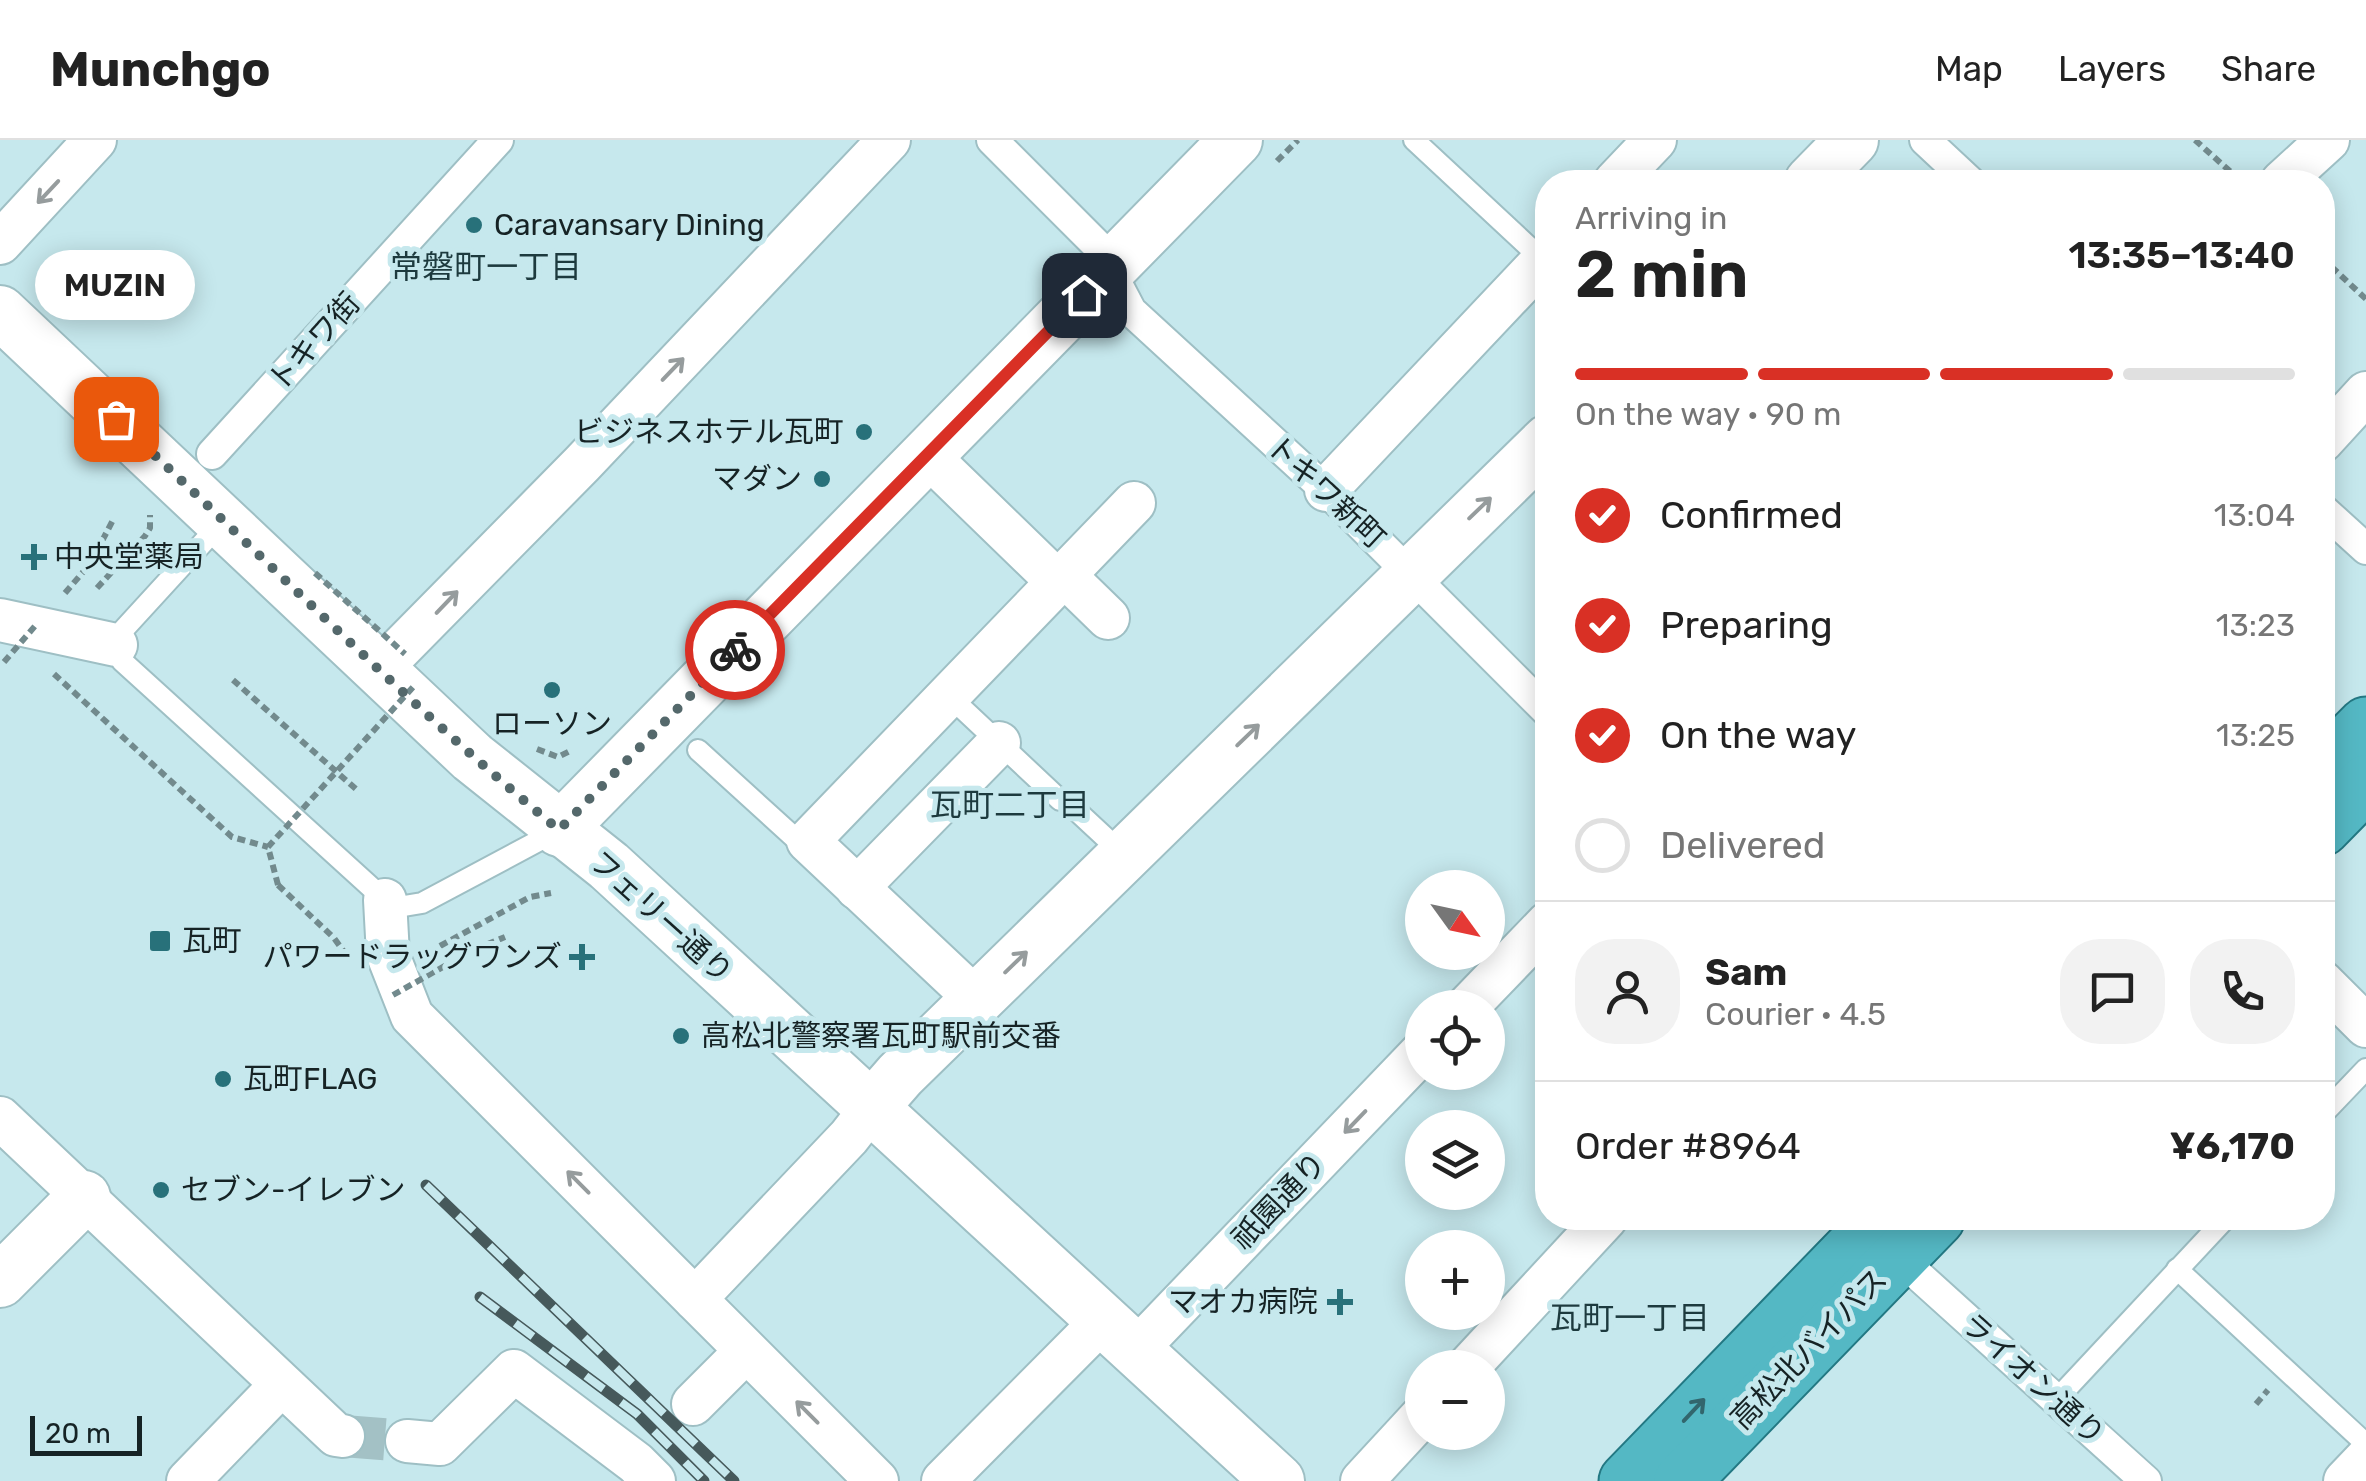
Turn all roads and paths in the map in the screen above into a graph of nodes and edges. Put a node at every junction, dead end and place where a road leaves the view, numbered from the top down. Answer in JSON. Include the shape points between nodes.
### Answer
{"nodes":[{"id":1,"x":95,"y":140,"type":"edge"},
{"id":2,"x":889,"y":140,"type":"edge"},
{"id":3,"x":992,"y":140,"type":"edge"},
{"id":4,"x":1236,"y":140,"type":"edge"},
{"id":5,"x":1414,"y":140,"type":"edge"},
{"id":6,"x":1655,"y":140,"type":"edge"},
{"id":7,"x":1852,"y":140,"type":"edge"},
{"id":8,"x":1925,"y":140,"type":"edge"},
{"id":9,"x":2195,"y":140,"type":"edge"},
{"id":10,"x":2328,"y":140,"type":"edge"},
{"id":11,"x":489,"y":143,"type":"edge"},
{"id":12,"x":1626,"y":170,"type":"edge"},
{"id":13,"x":1823,"y":170,"type":"edge"},
{"id":14,"x":1957,"y":170,"type":"edge"},
{"id":15,"x":2229,"y":170,"type":"edge"},
{"id":16,"x":2295,"y":170,"type":"edge"},
{"id":17,"x":0,"y":243,"type":"edge"},
{"id":18,"x":1535,"y":248,"type":"edge"},
{"id":19,"x":1535,"y":268,"type":"edge"},
{"id":20,"x":1109,"y":270,"type":"junction"},
{"id":21,"x":2335,"y":270,"type":"edge"},
{"id":22,"x":2366,"y":300,"type":"edge"},
{"id":23,"x":0,"y":312,"type":"edge"},
{"id":24,"x":2366,"y":393,"type":"edge"},
{"id":25,"x":2335,"y":427,"type":"edge"},
{"id":26,"x":212,"y":454,"type":"dead end"},
{"id":27,"x":1535,"y":455,"type":"edge"},
{"id":28,"x":926,"y":456,"type":"junction"},
{"id":29,"x":1326,"y":490,"type":"junction"},
{"id":30,"x":147,"y":499,"type":"dead end"},
{"id":31,"x":1134,"y":504,"type":"dead end"},
{"id":32,"x":113,"y":520,"type":"dead end"},
{"id":33,"x":2335,"y":521,"type":"edge"},
{"id":34,"x":222,"y":522,"type":"junction"},
{"id":35,"x":2366,"y":549,"type":"edge"},
{"id":36,"x":90,"y":564,"type":"dead end"},
{"id":37,"x":315,"y":573,"type":"dead end"},
{"id":38,"x":1412,"y":574,"type":"junction"},
{"id":39,"x":1058,"y":582,"type":"junction"},
{"id":40,"x":97,"y":588,"type":"dead end"},
{"id":41,"x":1108,"y":618,"type":"dead end"},
{"id":42,"x":18,"y":623,"type":"edge"},
{"id":43,"x":116,"y":645,"type":"junction"},
{"id":44,"x":2,"y":662,"type":"edge"},
{"id":45,"x":20,"y":666,"type":"dead end"},
{"id":46,"x":36,"y":669,"type":"dead end"},
{"id":47,"x":399,"y":671,"type":"junction"},
{"id":48,"x":233,"y":680,"type":"dead end"},
{"id":49,"x":948,"y":695,"type":"junction"},
{"id":50,"x":1535,"y":699,"type":"edge"},
{"id":51,"x":2366,"y":725,"type":"edge"},
{"id":52,"x":999,"y":743,"type":"junction"},
{"id":53,"x":581,"y":746,"type":"dead end"},
{"id":54,"x":534,"y":748,"type":"dead end"},
{"id":55,"x":698,"y":750,"type":"dead end"},
{"id":56,"x":2335,"y":756,"type":"edge"},
{"id":57,"x":336,"y":771,"type":"junction"},
{"id":58,"x":2366,"y":783,"type":"edge"},
{"id":59,"x":356,"y":790,"type":"dead end"},
{"id":60,"x":2335,"y":815,"type":"edge"},
{"id":61,"x":559,"y":830,"type":"junction"},
{"id":62,"x":808,"y":842,"type":"junction"},
{"id":63,"x":268,"y":847,"type":"junction"},
{"id":64,"x":1125,"y":855,"type":"junction"},
{"id":65,"x":858,"y":888,"type":"junction"},
{"id":66,"x":550,"y":893,"type":"dead end"},
{"id":67,"x":384,"y":900,"type":"junction"},
{"id":68,"x":1535,"y":936,"type":"edge"},
{"id":69,"x":505,"y":937,"type":"dead end"},
{"id":70,"x":440,"y":946,"type":"dead end"},
{"id":71,"x":353,"y":964,"type":"dead end"},
{"id":72,"x":1483,"y":990,"type":"edge"},
{"id":73,"x":2335,"y":995,"type":"edge"},
{"id":74,"x":977,"y":1000,"type":"junction"},
{"id":75,"x":381,"y":1004,"type":"dead end"},
{"id":76,"x":2366,"y":1026,"type":"edge"},
{"id":77,"x":1405,"y":1068,"type":"edge"},
{"id":78,"x":2366,"y":1069,"type":"edge"},
{"id":79,"x":2335,"y":1101,"type":"edge"},
{"id":80,"x":873,"y":1106,"type":"junction"},
{"id":81,"x":0,"y":1118,"type":"edge"},
{"id":82,"x":84,"y":1196,"type":"junction"},
{"id":83,"x":1595,"y":1230,"type":"edge"},
{"id":84,"x":1870,"y":1230,"type":"edge"},
{"id":85,"x":1925,"y":1230,"type":"edge"},
{"id":86,"x":2214,"y":1230,"type":"edge"},
{"id":87,"x":2177,"y":1269,"type":"junction"},
{"id":88,"x":1920,"y":1276,"type":"dead end"},
{"id":89,"x":0,"y":1282,"type":"edge"},
{"id":90,"x":695,"y":1299,"type":"junction"},
{"id":91,"x":1118,"y":1336,"type":"junction"},
{"id":92,"x":1484,"y":1350,"type":"edge"},
{"id":93,"x":746,"y":1351,"type":"junction"},
{"id":94,"x":282,"y":1384,"type":"junction"},
{"id":95,"x":2056,"y":1400,"type":"junction"},
{"id":96,"x":693,"y":1404,"type":"dead end"},
{"id":97,"x":1405,"y":1434,"type":"edge"},
{"id":98,"x":343,"y":1436,"type":"tunnel mouth"},
{"id":99,"x":406,"y":1441,"type":"tunnel mouth"},
{"id":100,"x":2366,"y":1444,"type":"edge"},
{"id":101,"x":2366,"y":1459,"type":"edge"},
{"id":102,"x":636,"y":1475,"type":"edge"},
{"id":103,"x":188,"y":1481,"type":"edge"},
{"id":104,"x":876,"y":1481,"type":"edge"},
{"id":105,"x":943,"y":1481,"type":"edge"},
{"id":106,"x":1278,"y":1481,"type":"edge"},
{"id":107,"x":1362,"y":1481,"type":"edge"},
{"id":108,"x":1628,"y":1481,"type":"edge"},
{"id":109,"x":1682,"y":1481,"type":"edge"},
{"id":110,"x":2146,"y":1481,"type":"edge"},
{"id":111,"x":2345,"y":1481,"type":"edge"}],
"edges":[{"from":1,"to":17,"type":"street","one_way":true},
{"from":47,"to":2,"type":"street","one_way":true,"via":[[595,450]]},
{"from":3,"to":20,"type":"street","name":"トキワ新町","via":[[1096,244]]},
{"from":4,"to":20,"type":"street"},
{"from":5,"to":18,"type":"lane"},
{"from":6,"to":12,"type":"street"},
{"from":7,"to":13,"type":"street"},
{"from":8,"to":14,"type":"street"},
{"from":9,"to":15,"type":"path"},
{"from":10,"to":16,"type":"street"},
{"from":11,"to":26,"type":"street","name":"トキワ街"},
{"from":19,"to":29,"type":"street"},
{"from":20,"to":28,"type":"street"},
{"from":20,"to":29,"type":"street","name":"トキワ新町","via":[[1131,310]]},
{"from":21,"to":22,"type":"path"},
{"from":23,"to":34,"type":"street","name":"フェリー通り"},
{"from":24,"to":25,"type":"street"},
{"from":38,"to":27,"type":"street","one_way":true},
{"from":28,"to":39,"type":"street"},
{"from":28,"to":61,"type":"street"},
{"from":29,"to":38,"type":"street","name":"トキワ新町"},
{"from":30,"to":40,"type":"path","via":[[150,528]]},
{"from":31,"to":39,"type":"street"},
{"from":32,"to":36,"type":"path"},
{"from":33,"to":35,"type":"street"},
{"from":34,"to":43,"type":"lane"},
{"from":34,"to":47,"type":"street","name":"フェリー通り"},
{"from":37,"to":47,"type":"path","bridge":true},
{"from":38,"to":50,"type":"street","name":"トキワ新町"},
{"from":64,"to":38,"type":"street","one_way":true},
{"from":39,"to":41,"type":"street","via":[[1069,580]]},
{"from":39,"to":49,"type":"street"},
{"from":42,"to":43,"type":"street"},
{"from":42,"to":44,"type":"path","bridge":true},
{"from":43,"to":67,"type":"lane","via":[[122,661]]},
{"from":44,"to":45,"type":"path","bridge":true},
{"from":46,"to":63,"type":"path","via":[[53,673],[232,836]]},
{"from":47,"to":57,"type":"path","bridge":true},
{"from":47,"to":61,"type":"street","name":"フェリー通り","via":[[472,757]]},
{"from":48,"to":57,"type":"path"},
{"from":49,"to":52,"type":"lane"},
{"from":49,"to":62,"type":"street"},
{"from":51,"to":56,"type":"highway"},
{"from":52,"to":64,"type":"lane"},
{"from":52,"to":65,"type":"street"},
{"from":53,"to":54,"type":"path","via":[[558,756]]},
{"from":55,"to":62,"type":"lane","via":[[796,840]]},
{"from":57,"to":59,"type":"path"},
{"from":57,"to":63,"type":"path","bridge":true},
{"from":58,"to":60,"type":"highway"},
{"from":61,"to":67,"type":"lane","via":[[422,903]]},
{"from":61,"to":80,"type":"street","name":"フェリー通り","via":[[608,866]]},
{"from":62,"to":65,"type":"street"},
{"from":63,"to":71,"type":"path","bridge":true,"via":[[278,885]]},
{"from":74,"to":64,"type":"street","one_way":true},
{"from":65,"to":74,"type":"street"},
{"from":66,"to":70,"type":"path","via":[[530,897]]},
{"from":90,"to":67,"type":"street","one_way":true,"via":[[412,1016],[388,954]]},
{"from":68,"to":72,"type":"street"},
{"from":69,"to":75,"type":"path","bridge":true},
{"from":73,"to":76,"type":"street"},
{"from":74,"to":80,"type":"street"},
{"from":77,"to":91,"type":"street","name":"祇園通り","one_way":true},
{"from":78,"to":79,"type":"lane"},
{"from":80,"to":90,"type":"street"},
{"from":80,"to":91,"type":"street","name":"フェリー通り"},
{"from":81,"to":82,"type":"street"},
{"from":82,"to":89,"type":"street"},
{"from":82,"to":94,"type":"street"},
{"from":83,"to":92,"type":"street"},
{"from":108,"to":84,"type":"highway","name":"高松北バイパス","one_way":true},
{"from":85,"to":109,"type":"highway","name":"高松北バイパス"},
{"from":86,"to":87,"type":"lane"},
{"from":87,"to":95,"type":"lane"},
{"from":87,"to":100,"type":"lane"},
{"from":88,"to":95,"type":"street","name":"ライオン通り"},
{"from":90,"to":93,"type":"street"},
{"from":91,"to":105,"type":"street","name":"祇園通り"},
{"from":91,"to":106,"type":"street","name":"フェリー通り"},
{"from":93,"to":96,"type":"street"},
{"from":104,"to":93,"type":"street","one_way":true},
{"from":94,"to":98,"type":"street"},
{"from":94,"to":103,"type":"street"},
{"from":95,"to":110,"type":"street","name":"ライオン通り"},
{"from":97,"to":107,"type":"street"},
{"from":99,"to":102,"type":"street","via":[[440,1444],[514,1372]]},
{"from":101,"to":111,"type":"street"}]}
